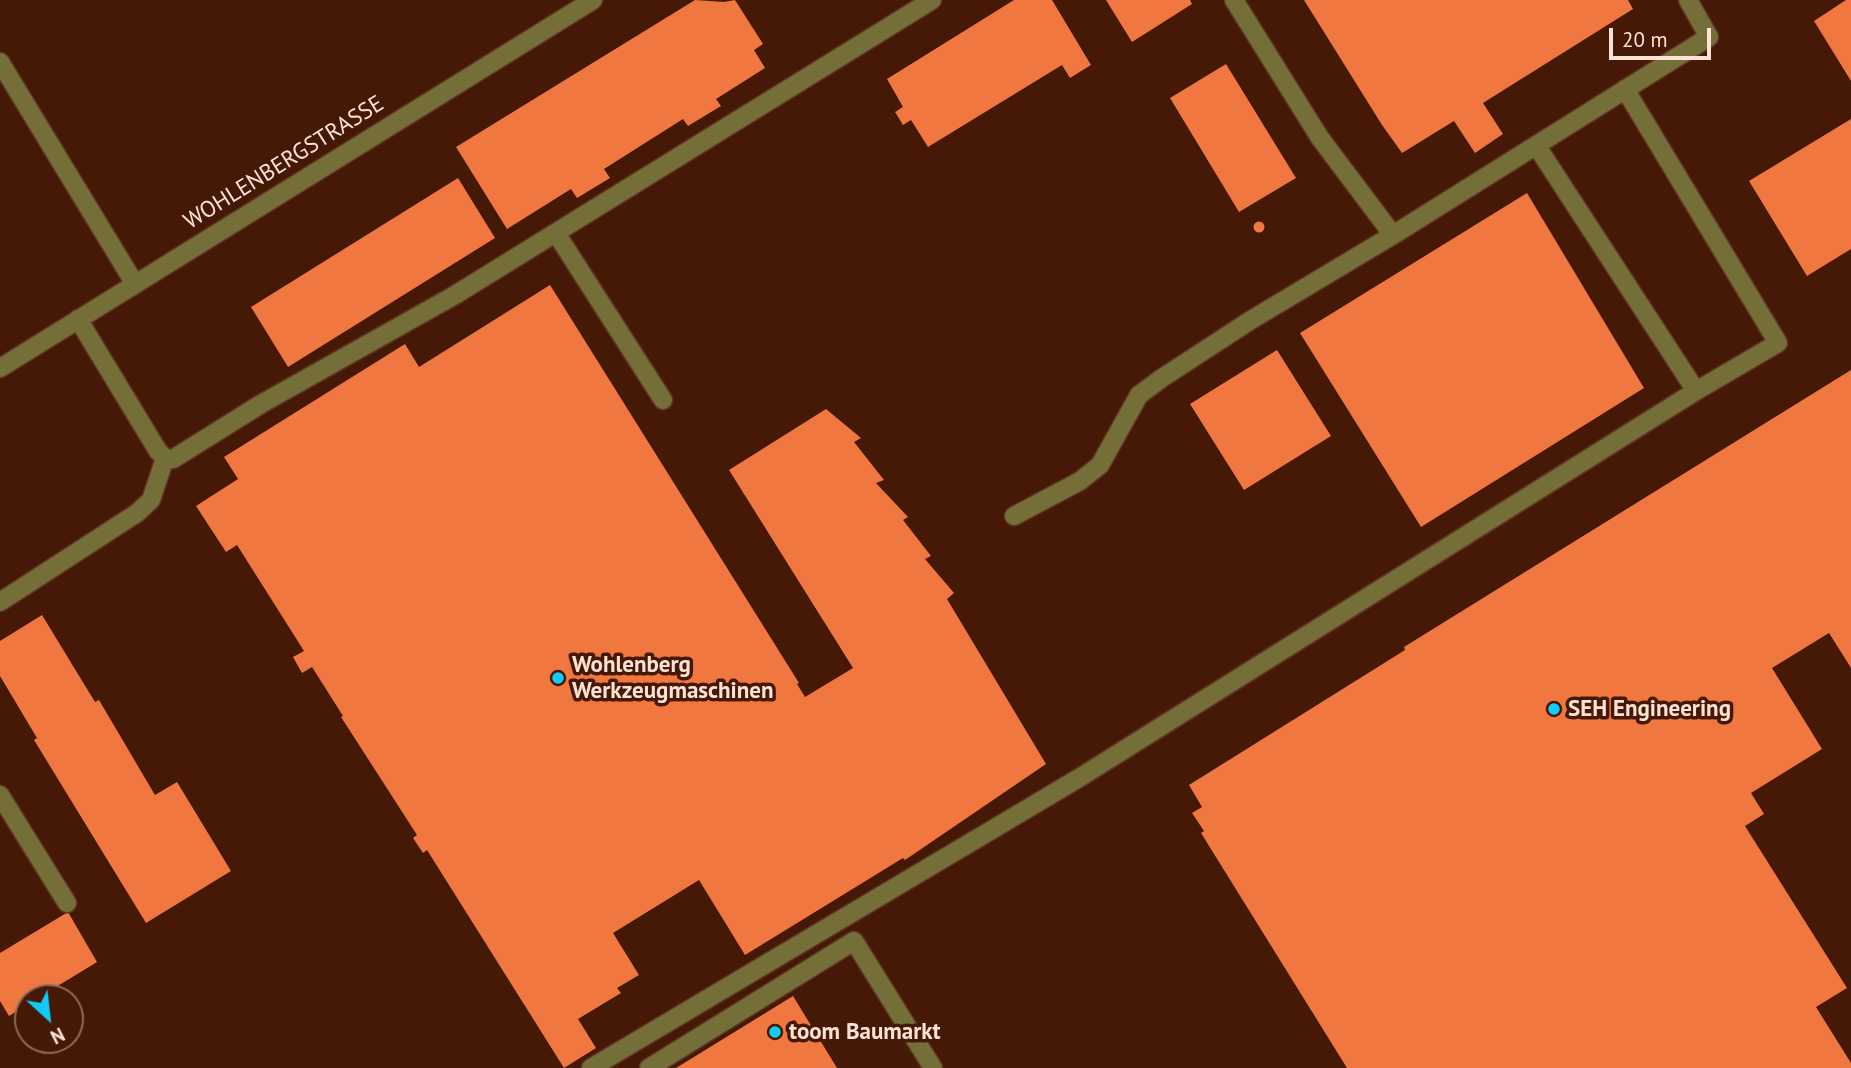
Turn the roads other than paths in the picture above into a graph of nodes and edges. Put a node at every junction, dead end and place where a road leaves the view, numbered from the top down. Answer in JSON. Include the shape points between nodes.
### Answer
{"nodes":[{"id":1,"x":593,"y":0,"type":"edge"},
{"id":2,"x":932,"y":0,"type":"edge"},
{"id":3,"x":1234,"y":0,"type":"edge"},
{"id":4,"x":1688,"y":0,"type":"edge"},
{"id":5,"x":0,"y":62,"type":"edge"},
{"id":6,"x":1625,"y":89,"type":"junction"},
{"id":7,"x":1536,"y":145,"type":"junction"},
{"id":8,"x":555,"y":233,"type":"junction"},
{"id":9,"x":1392,"y":235,"type":"junction"},
{"id":10,"x":135,"y":284,"type":"junction"},
{"id":11,"x":78,"y":319,"type":"junction"},
{"id":12,"x":0,"y":368,"type":"edge"},
{"id":13,"x":1696,"y":391,"type":"junction"},
{"id":14,"x":663,"y":400,"type":"dead end"},
{"id":15,"x":165,"y":458,"type":"junction"},
{"id":16,"x":1014,"y":516,"type":"dead end"},
{"id":17,"x":0,"y":602,"type":"edge"},
{"id":18,"x":0,"y":795,"type":"edge"},
{"id":19,"x":66,"y":903,"type":"dead end"},
{"id":20,"x":591,"y":1068,"type":"edge"},
{"id":21,"x":649,"y":1068,"type":"edge"},
{"id":22,"x":933,"y":1068,"type":"edge"}],
"edges":[{"from":1,"to":10,"type":"street","name":"WOHLENBERGSTRASSE"},
{"from":2,"to":8,"type":"street"},
{"from":3,"to":9,"type":"street","via":[[1320,138]]},
{"from":4,"to":6,"type":"street","via":[[1709,37]]},
{"from":5,"to":10,"type":"street"},
{"from":6,"to":7,"type":"street"},
{"from":6,"to":13,"type":"street","via":[[1779,343]]},
{"from":7,"to":9,"type":"street"},
{"from":7,"to":13,"type":"street"},
{"from":8,"to":14,"type":"street"},
{"from":8,"to":15,"type":"street","via":[[173,459]]},
{"from":9,"to":16,"type":"street","via":[[1251,320],[1139,395],[1100,465],[1080,481]]},
{"from":10,"to":11,"type":"street","name":"WOHLENBERGSTRASSE"},
{"from":11,"to":12,"type":"street","name":"WOHLENBERGSTRASSE"},
{"from":11,"to":15,"type":"street"},
{"from":13,"to":20,"type":"street","via":[[1079,778]]},
{"from":15,"to":17,"type":"street","via":[[151,500],[137,513]]},
{"from":18,"to":19,"type":"street"},
{"from":21,"to":22,"type":"street","via":[[854,941]]}]}
